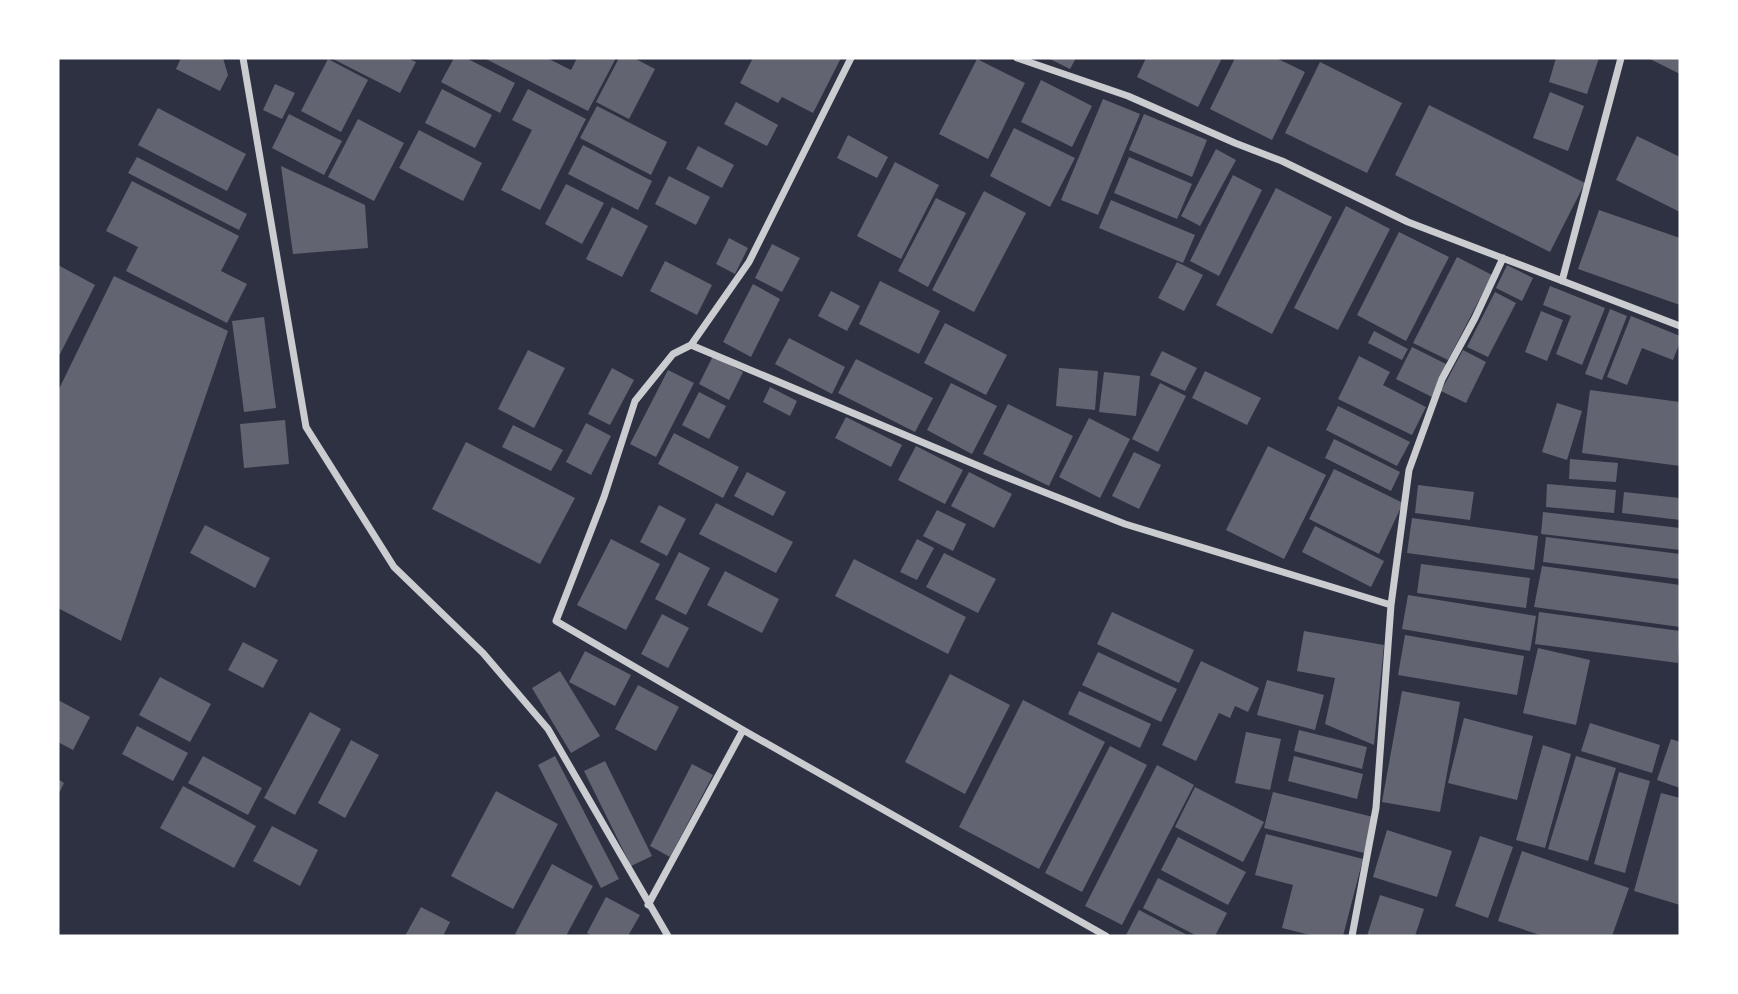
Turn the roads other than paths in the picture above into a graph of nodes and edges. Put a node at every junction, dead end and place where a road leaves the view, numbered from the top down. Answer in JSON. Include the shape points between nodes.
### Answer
{"nodes":[{"id":1,"x":243,"y":58,"type":"edge"},
{"id":2,"x":851,"y":58,"type":"edge"},
{"id":3,"x":1017,"y":58,"type":"edge"},
{"id":4,"x":1621,"y":58,"type":"edge"},
{"id":5,"x":1503,"y":258,"type":"junction"},
{"id":6,"x":1562,"y":281,"type":"junction"},
{"id":7,"x":1680,"y":326,"type":"edge"},
{"id":8,"x":691,"y":345,"type":"junction"},
{"id":9,"x":1391,"y":605,"type":"junction"},
{"id":10,"x":743,"y":730,"type":"junction"},
{"id":11,"x":648,"y":905,"type":"junction"},
{"id":12,"x":668,"y":936,"type":"edge"},
{"id":13,"x":1106,"y":936,"type":"edge"},
{"id":14,"x":1352,"y":936,"type":"edge"}],
"edges":[{"from":1,"to":11,"type":"street","via":[[306,427],[394,567],[483,653],[548,729]]},
{"from":2,"to":8,"type":"street","via":[[749,262]]},
{"from":3,"to":5,"type":"street","via":[[1128,96],[1282,161],[1408,222]]},
{"from":4,"to":6,"type":"street"},
{"from":5,"to":6,"type":"street"},
{"from":5,"to":9,"type":"street","via":[[1442,379],[1409,471]]},
{"from":6,"to":7,"type":"street"},
{"from":8,"to":9,"type":"street","via":[[1125,524]]},
{"from":8,"to":10,"type":"street","via":[[673,354],[635,401],[556,621]]},
{"from":9,"to":14,"type":"street","via":[[1376,808]]},
{"from":10,"to":11,"type":"street"},
{"from":10,"to":13,"type":"street"},
{"from":11,"to":12,"type":"street"}]}
